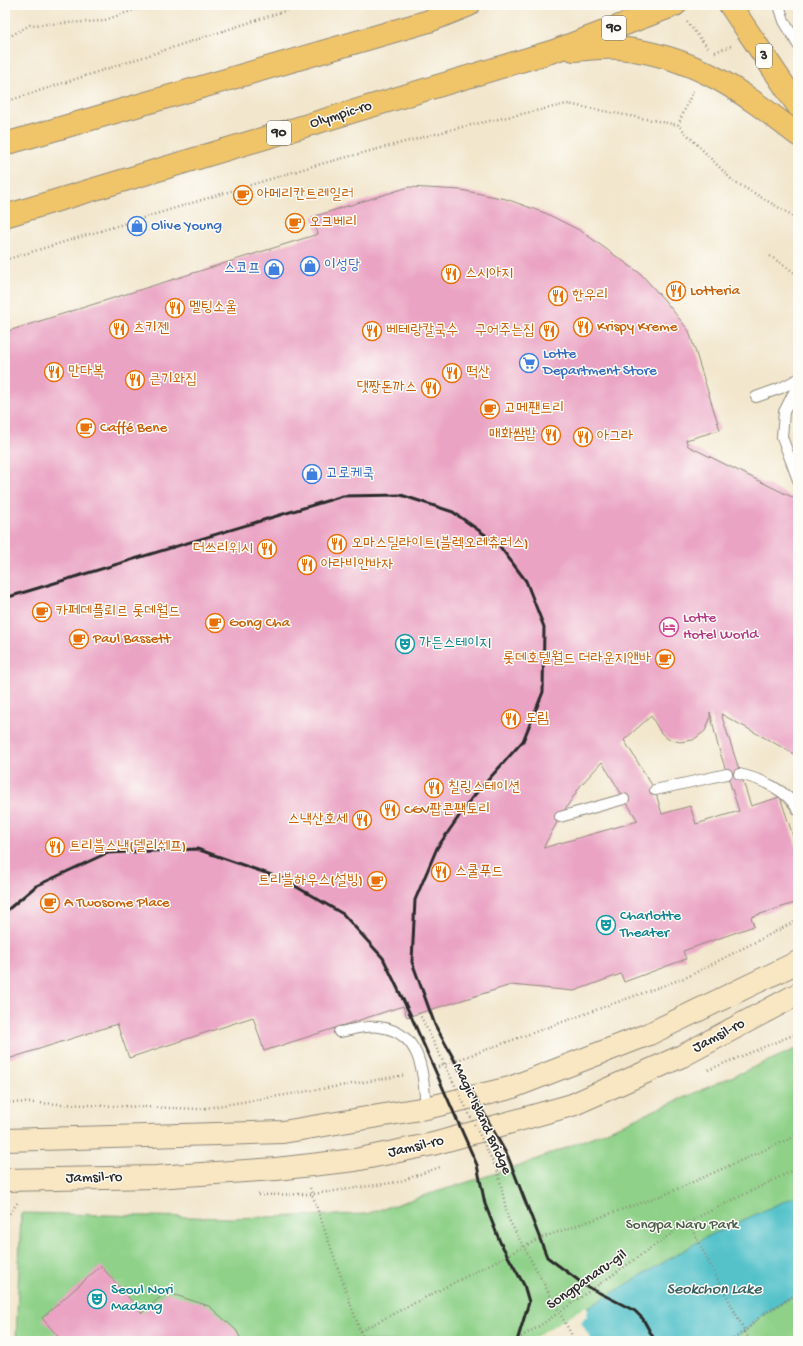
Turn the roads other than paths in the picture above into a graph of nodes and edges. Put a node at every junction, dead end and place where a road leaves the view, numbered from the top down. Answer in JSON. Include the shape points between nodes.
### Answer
{"nodes":[{"id":1,"x":445,"y":5,"type":"edge"},
{"id":2,"x":469,"y":5,"type":"edge"},
{"id":3,"x":675,"y":5,"type":"edge"},
{"id":4,"x":730,"y":5,"type":"edge"},
{"id":5,"x":779,"y":5,"type":"edge"},
{"id":6,"x":429,"y":20,"type":"junction"},
{"id":7,"x":798,"y":45,"type":"edge"},
{"id":8,"x":554,"y":50,"type":"junction"},
{"id":9,"x":798,"y":106,"type":"edge"},
{"id":10,"x":798,"y":135,"type":"edge"},
{"id":11,"x":5,"y":144,"type":"edge"},
{"id":12,"x":5,"y":216,"type":"edge"},
{"id":13,"x":798,"y":379,"type":"edge"},
{"id":14,"x":798,"y":384,"type":"edge"},
{"id":15,"x":756,"y":397,"type":"dead end"},
{"id":16,"x":798,"y":480,"type":"edge"},
{"id":17,"x":727,"y":774,"type":"dead end"},
{"id":18,"x":739,"y":774,"type":"dead end"},
{"id":19,"x":655,"y":790,"type":"dead end"},
{"id":20,"x":624,"y":799,"type":"dead end"},
{"id":21,"x":798,"y":810,"type":"edge"},
{"id":22,"x":560,"y":817,"type":"dead end"},
{"id":23,"x":798,"y":962,"type":"edge"},
{"id":24,"x":798,"y":994,"type":"edge"},
{"id":25,"x":339,"y":1032,"type":"dead end"},
{"id":26,"x":426,"y":1108,"type":"junction"},
{"id":27,"x":5,"y":1140,"type":"edge"},
{"id":28,"x":5,"y":1180,"type":"edge"}],
"edges":[{"from":1,"to":6,"type":"main road"},
{"from":2,"to":6,"type":"main road"},
{"from":3,"to":8,"type":"main road","name":"Olympic-ro","number":"90"},
{"from":4,"to":9,"type":"main road","number":"3"},
{"from":5,"to":7,"type":"lane","via":[[784,21]]},
{"from":6,"to":11,"type":"main road"},
{"from":8,"to":10,"type":"main road","via":[[618,48],[674,60],[704,70],[755,101]]},
{"from":8,"to":12,"type":"main road","name":"Olympic-ro","number":"90"},
{"from":13,"to":15,"type":"lane"},
{"from":14,"to":16,"type":"lane","via":[[784,412],[782,437]]},
{"from":17,"to":19,"type":"lane"},
{"from":18,"to":21,"type":"lane","via":[[755,777],[779,791],[790,798]]},
{"from":20,"to":22,"type":"lane"},
{"from":23,"to":26,"type":"street","name":"Jamsil-ro","via":[[650,1034],[510,1088]]},
{"from":24,"to":28,"type":"street","name":"Jamsil-ro","via":[[682,1056],[572,1104],[433,1144],[355,1160],[303,1166],[156,1177]]},
{"from":25,"to":26,"type":"lane","via":[[378,1026],[399,1032],[413,1044],[423,1072]]},
{"from":26,"to":27,"type":"street","name":"Jamsil-ro","via":[[283,1132]]}]}
